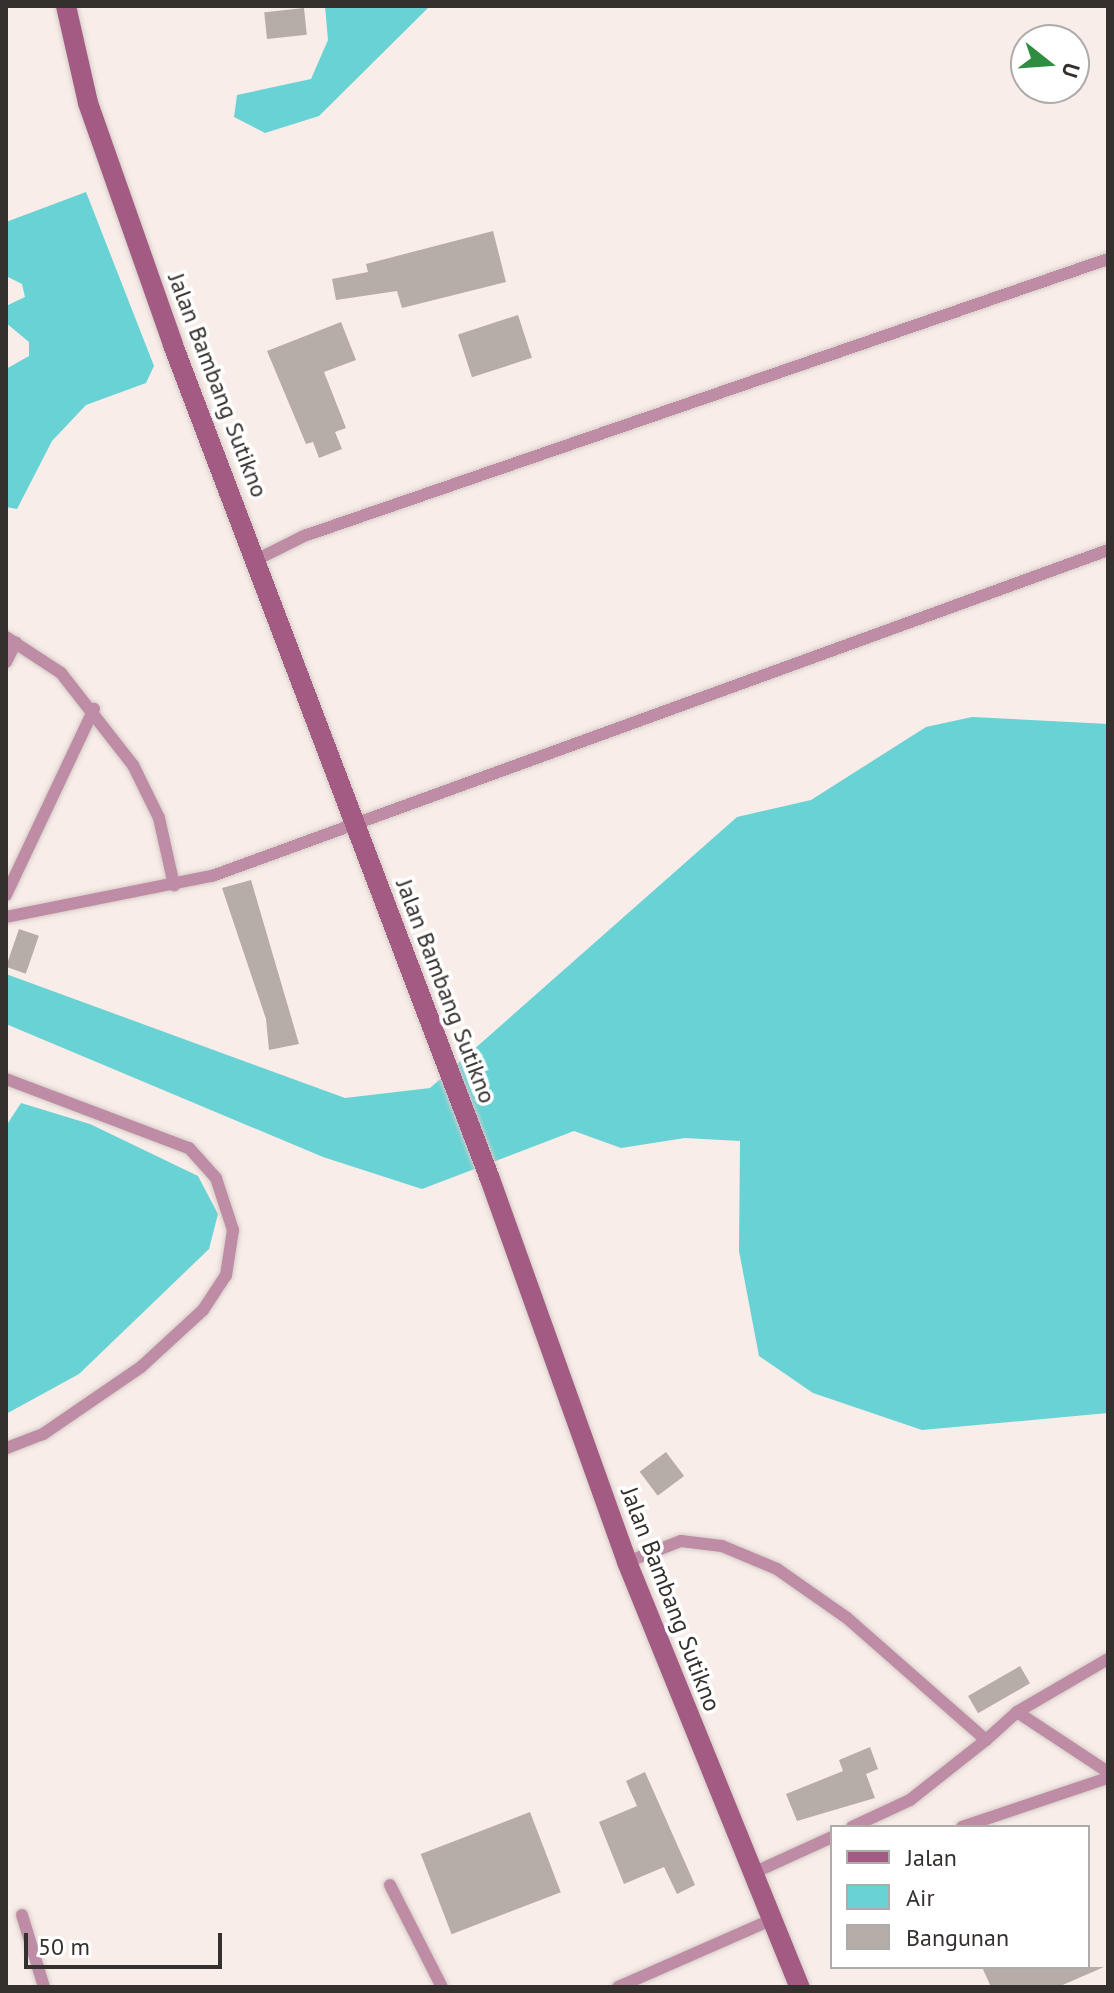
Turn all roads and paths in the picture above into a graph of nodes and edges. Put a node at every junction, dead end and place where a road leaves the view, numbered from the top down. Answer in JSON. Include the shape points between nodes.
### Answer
{"nodes":[{"id":1,"x":66,"y":6,"type":"edge"},
{"id":2,"x":1108,"y":259,"type":"edge"},
{"id":3,"x":1108,"y":550,"type":"edge"},
{"id":4,"x":256,"y":560,"type":"junction"},
{"id":5,"x":11,"y":639,"type":"edge"},
{"id":6,"x":6,"y":662,"type":"edge"},
{"id":7,"x":94,"y":709,"type":"junction"},
{"id":8,"x":354,"y":821,"type":"junction"},
{"id":9,"x":174,"y":885,"type":"junction"},
{"id":10,"x":6,"y":895,"type":"edge"},
{"id":11,"x":6,"y":917,"type":"edge"},
{"id":12,"x":6,"y":1079,"type":"edge"},
{"id":13,"x":6,"y":1448,"type":"edge"},
{"id":14,"x":627,"y":1562,"type":"junction"},
{"id":15,"x":1108,"y":1659,"type":"edge"},
{"id":16,"x":1017,"y":1712,"type":"junction"},
{"id":17,"x":986,"y":1740,"type":"junction"},
{"id":18,"x":1108,"y":1775,"type":"edge"},
{"id":19,"x":856,"y":1825,"type":"edge"},
{"id":20,"x":968,"y":1825,"type":"edge"},
{"id":21,"x":830,"y":1838,"type":"edge"},
{"id":22,"x":753,"y":1873,"type":"junction"},
{"id":23,"x":390,"y":1885,"type":"dead end"},
{"id":24,"x":22,"y":1915,"type":"dead end"},
{"id":25,"x":773,"y":1919,"type":"junction"},
{"id":26,"x":44,"y":1987,"type":"edge"},
{"id":27,"x":442,"y":1987,"type":"edge"},
{"id":28,"x":618,"y":1987,"type":"edge"},
{"id":29,"x":800,"y":1987,"type":"edge"}],
"edges":[{"from":1,"to":4,"type":"street","name":"Jalan Bambang Sutikno","via":[[88,103]]},
{"from":2,"to":4,"type":"lane","via":[[304,536]]},
{"from":3,"to":8,"type":"lane"},
{"from":4,"to":8,"type":"street","name":"Jalan Bambang Sutikno"},
{"from":5,"to":6,"type":"lane"},
{"from":5,"to":7,"type":"lane","via":[[61,673]]},
{"from":7,"to":9,"type":"lane","via":[[159,818]]},
{"from":7,"to":10,"type":"lane"},
{"from":8,"to":9,"type":"lane"},
{"from":8,"to":14,"type":"street","name":"Jalan Bambang Sutikno"},
{"from":9,"to":11,"type":"lane"},
{"from":12,"to":13,"type":"lane","via":[[189,1148],[216,1178],[233,1230],[226,1275],[203,1310],[141,1367],[43,1434]]},
{"from":14,"to":17,"type":"lane","via":[[681,1541],[722,1546],[777,1569],[847,1618]]},
{"from":14,"to":22,"type":"street","name":"Jalan Bambang Sutikno"},
{"from":15,"to":16,"type":"lane"},
{"from":16,"to":17,"type":"lane"},
{"from":16,"to":18,"type":"lane"},
{"from":17,"to":19,"type":"lane","via":[[910,1800]]},
{"from":18,"to":20,"type":"lane"},
{"from":21,"to":22,"type":"lane"},
{"from":22,"to":25,"type":"street","name":"Jalan Bambang Sutikno"},
{"from":23,"to":27,"type":"lane"},
{"from":24,"to":26,"type":"lane"},
{"from":25,"to":28,"type":"lane"},
{"from":25,"to":29,"type":"street","name":"Jalan Bambang Sutikno"}]}
